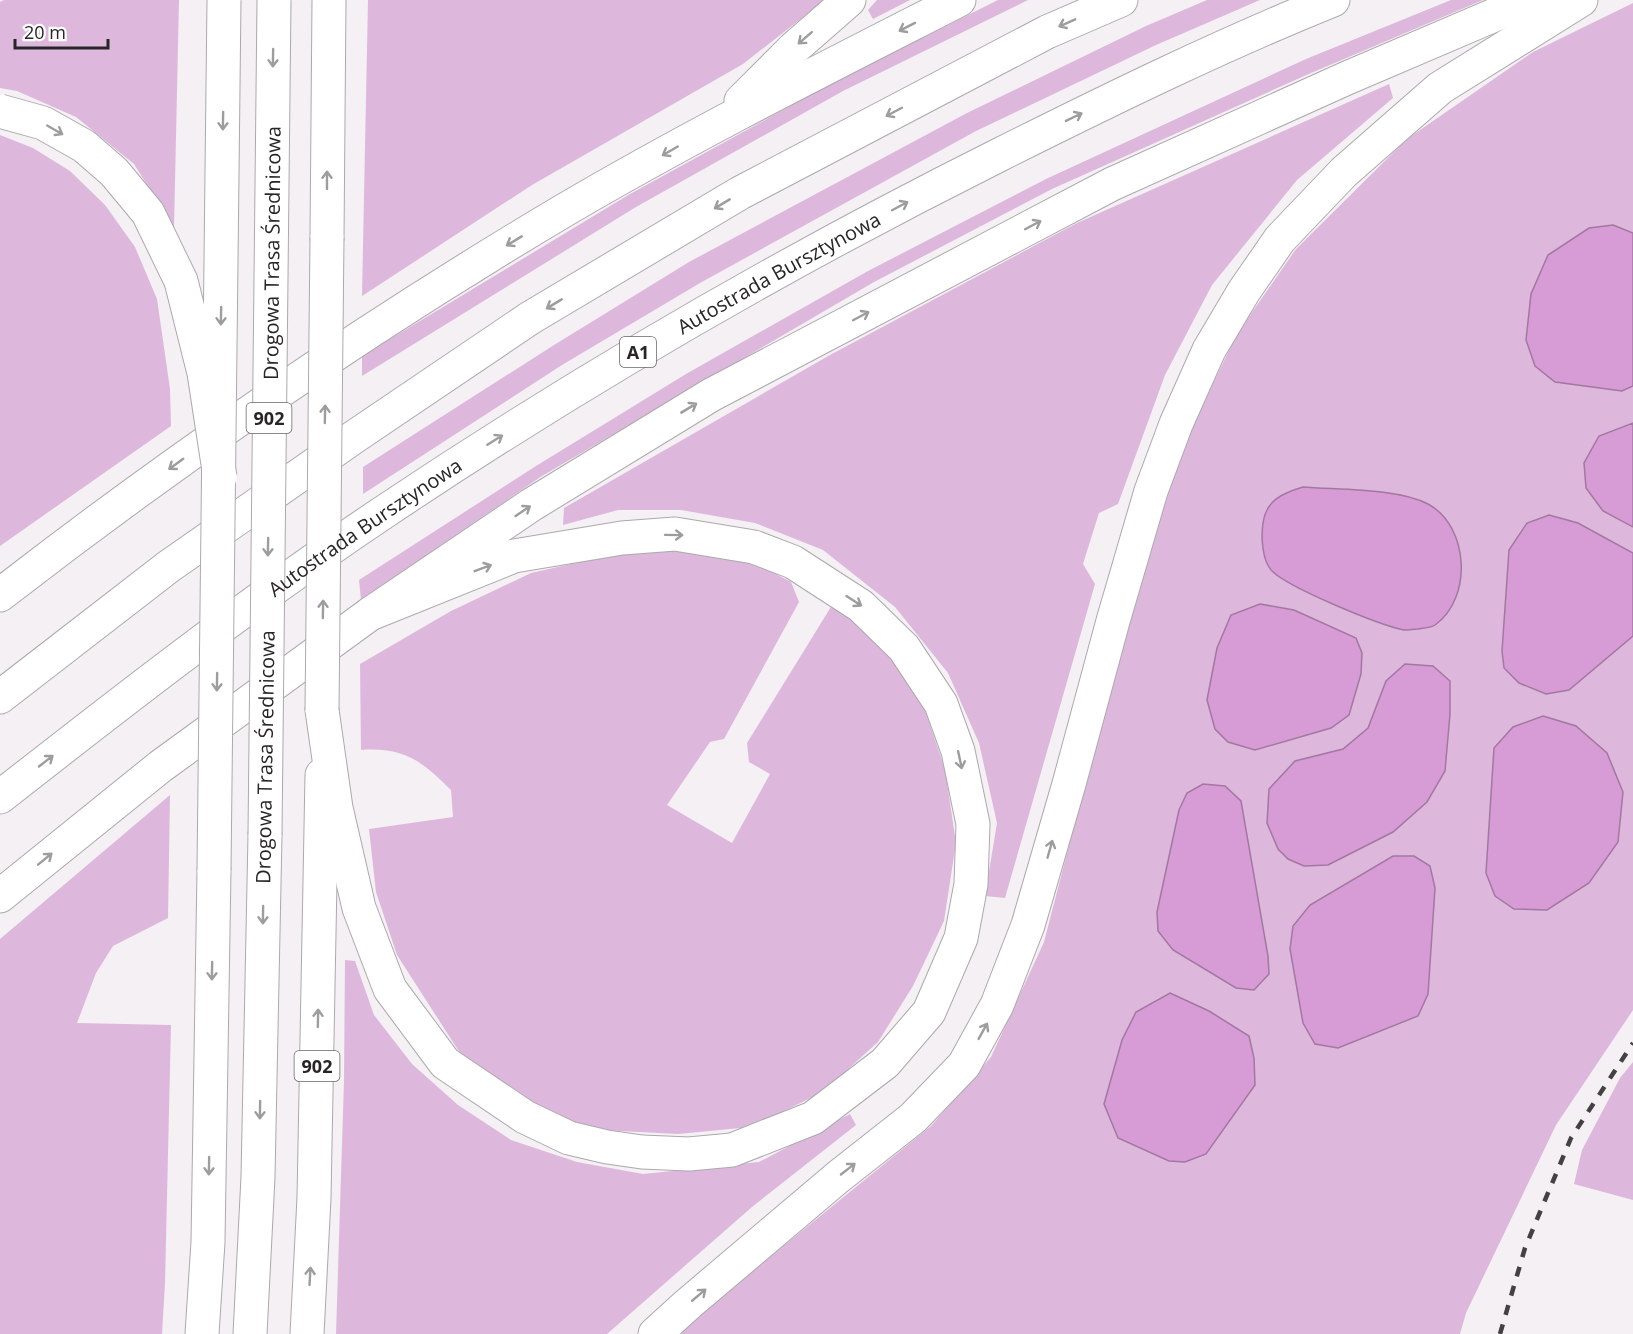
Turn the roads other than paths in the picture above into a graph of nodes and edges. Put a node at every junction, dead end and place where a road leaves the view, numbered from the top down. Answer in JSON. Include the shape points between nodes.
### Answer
{"nodes":[{"id":1,"x":224,"y":0,"type":"edge"},
{"id":2,"x":274,"y":0,"type":"edge"},
{"id":3,"x":329,"y":0,"type":"edge"},
{"id":4,"x":849,"y":0,"type":"edge"},
{"id":5,"x":959,"y":0,"type":"edge"},
{"id":6,"x":1121,"y":0,"type":"edge"},
{"id":7,"x":1333,"y":0,"type":"edge"},
{"id":8,"x":1536,"y":0,"type":"edge"},
{"id":9,"x":1581,"y":0,"type":"edge"},
{"id":10,"x":0,"y":111,"type":"edge"},
{"id":11,"x":721,"y":122,"type":"junction"},
{"id":12,"x":220,"y":477,"type":"junction"},
{"id":13,"x":72,"y":539,"type":"junction"},
{"id":14,"x":0,"y":576,"type":"edge"},
{"id":15,"x":0,"y":595,"type":"edge"},
{"id":16,"x":370,"y":614,"type":"junction"},
{"id":17,"x":0,"y":697,"type":"edge"},
{"id":18,"x":0,"y":797,"type":"edge"},
{"id":19,"x":329,"y":803,"type":"junction"},
{"id":20,"x":0,"y":896,"type":"edge"},
{"id":21,"x":202,"y":1334,"type":"edge"},
{"id":22,"x":250,"y":1334,"type":"edge"},
{"id":23,"x":307,"y":1334,"type":"edge"},
{"id":24,"x":655,"y":1334,"type":"edge"}],
"edges":[{"from":1,"to":12,"type":"main road","one_way":true,"bridge":true},
{"from":2,"to":22,"type":"main road","name":"Drogowa Trasa Średnicowa","number":"902","one_way":true,"bridge":true,"via":[[265,835],[258,1177]]},
{"from":19,"to":3,"type":"main road","one_way":true,"bridge":true,"via":[[322,710]]},
{"from":4,"to":11,"type":"main road","one_way":true,"via":[[793,49]]},
{"from":5,"to":11,"type":"main road","one_way":true},
{"from":6,"to":17,"type":"main road","one_way":true,"via":[[1047,32],[740,193],[530,318],[168,567]]},
{"from":18,"to":7,"type":"main road","name":"Autostrada Bursztynowa","number":"A1","one_way":true,"via":[[165,668],[380,515],[633,355],[787,265],[932,189],[1200,57]]},
{"from":16,"to":8,"type":"main road","one_way":true,"via":[[531,505],[711,395],[1112,184],[1347,78]]},
{"from":24,"to":9,"type":"main road","one_way":true,"via":[[914,1118],[964,1065],[997,1005],[1028,925],[1151,491],[1209,350],[1250,282],[1280,239],[1344,172],[1440,88]]},
{"from":10,"to":12,"type":"main road","one_way":true,"bridge":true,"via":[[44,123],[84,146],[114,172],[148,213],[181,281],[204,373]]},
{"from":11,"to":13,"type":"main road","one_way":true,"via":[[564,211],[378,326]]},
{"from":12,"to":21,"type":"main road","one_way":true,"bridge":true,"via":[[207,1242]]},
{"from":13,"to":14,"type":"main road"},
{"from":13,"to":15,"type":"main road"},
{"from":16,"to":19,"type":"main road","one_way":true,"via":[[514,556],[622,538],[675,534],[754,548],[793,562],[861,606],[904,648],[941,704],[958,751],[973,824],[971,884],[962,938],[929,1012],[885,1063],[813,1118],[732,1150],[689,1154],[607,1147],[569,1138],[525,1117],[445,1063],[390,989],[359,908]]},
{"from":20,"to":16,"type":"main road","one_way":true,"via":[[161,766]]},
{"from":23,"to":19,"type":"main road","number":"902","one_way":true}]}
